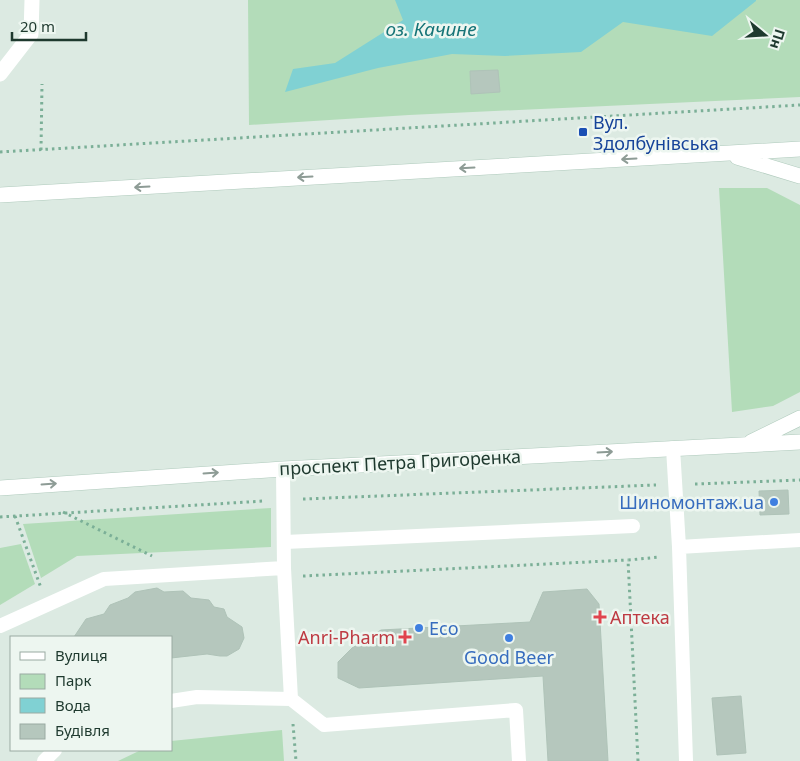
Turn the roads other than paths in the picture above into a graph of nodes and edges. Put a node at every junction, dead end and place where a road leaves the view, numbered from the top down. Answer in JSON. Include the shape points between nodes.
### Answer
{"nodes":[{"id":1,"x":32,"y":0,"type":"edge"},
{"id":2,"x":0,"y":74,"type":"edge"},
{"id":3,"x":800,"y":149,"type":"edge"},
{"id":4,"x":727,"y":154,"type":"junction"},
{"id":5,"x":800,"y":176,"type":"edge"},
{"id":6,"x":0,"y":195,"type":"edge"},
{"id":7,"x":800,"y":418,"type":"edge"},
{"id":8,"x":800,"y":442,"type":"edge"},
{"id":9,"x":745,"y":444,"type":"junction"},
{"id":10,"x":673,"y":448,"type":"junction"},
{"id":11,"x":283,"y":469,"type":"junction"},
{"id":12,"x":0,"y":488,"type":"edge"},
{"id":13,"x":633,"y":526,"type":"dead end"},
{"id":14,"x":800,"y":540,"type":"edge"},
{"id":15,"x":285,"y":542,"type":"junction"},
{"id":16,"x":679,"y":547,"type":"junction"},
{"id":17,"x":284,"y":572,"type":"junction"},
{"id":18,"x":0,"y":626,"type":"edge"},
{"id":19,"x":291,"y":699,"type":"junction"},
{"id":20,"x":172,"y":702,"type":"edge"},
{"id":21,"x":54,"y":751,"type":"edge"},
{"id":22,"x":44,"y":761,"type":"edge"},
{"id":23,"x":519,"y":761,"type":"edge"},
{"id":24,"x":686,"y":761,"type":"edge"}],
"edges":[{"from":1,"to":2,"type":"main road","via":[[31,34]]},
{"from":3,"to":4,"type":"main road"},
{"from":4,"to":5,"type":"main road"},
{"from":4,"to":6,"type":"main road","one_way":true},
{"from":7,"to":9,"type":"main road"},
{"from":8,"to":9,"type":"main road","name":"проспект Петра Григоренка"},
{"from":9,"to":10,"type":"main road","name":"проспект Петра Григоренка"},
{"from":11,"to":10,"type":"main road","name":"проспект Петра Григоренка","one_way":true},
{"from":10,"to":16,"type":"lane"},
{"from":12,"to":11,"type":"main road","name":"проспект Петра Григоренка","one_way":true},
{"from":11,"to":15,"type":"lane"},
{"from":13,"to":15,"type":"lane"},
{"from":14,"to":16,"type":"lane"},
{"from":15,"to":17,"type":"lane"},
{"from":16,"to":24,"type":"lane"},
{"from":17,"to":18,"type":"lane","via":[[104,579]]},
{"from":17,"to":19,"type":"lane"},
{"from":19,"to":20,"type":"lane","via":[[197,697]]},
{"from":19,"to":23,"type":"lane","via":[[324,725],[516,710]]},
{"from":21,"to":22,"type":"lane"}]}
